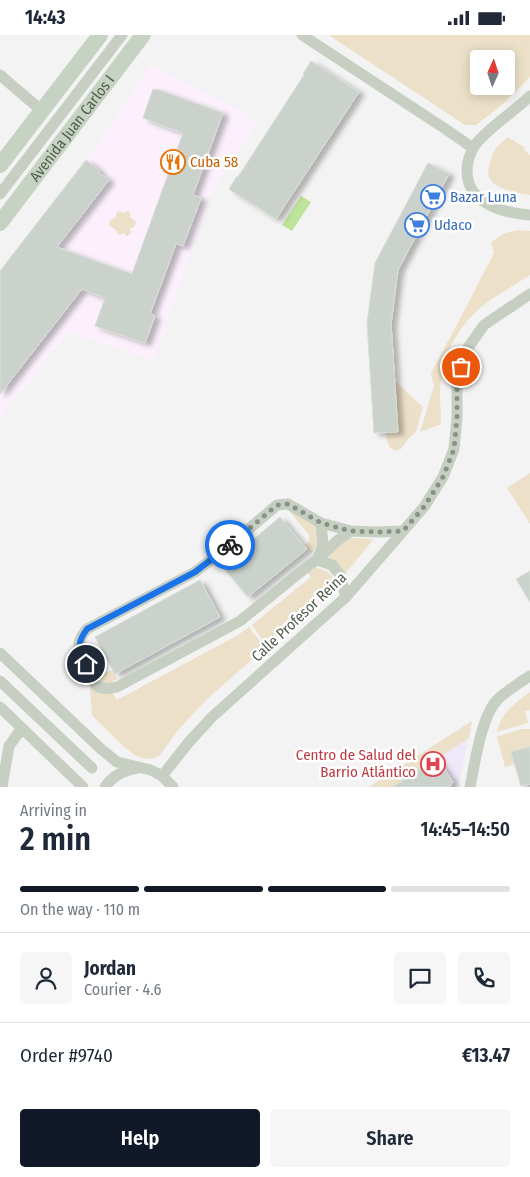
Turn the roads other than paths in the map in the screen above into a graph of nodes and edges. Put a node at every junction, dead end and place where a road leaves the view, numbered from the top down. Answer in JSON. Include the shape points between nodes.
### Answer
{"nodes":[{"id":1,"x":100,"y":35,"type":"edge"},
{"id":2,"x":122,"y":35,"type":"edge"},
{"id":3,"x":143,"y":35,"type":"edge"},
{"id":4,"x":302,"y":35,"type":"edge"},
{"id":5,"x":317,"y":39,"type":"edge"},
{"id":6,"x":0,"y":75,"type":"edge"},
{"id":7,"x":530,"y":96,"type":"edge"},
{"id":8,"x":42,"y":111,"type":"junction"},
{"id":9,"x":473,"y":148,"type":"junction"},
{"id":10,"x":0,"y":165,"type":"edge"},
{"id":11,"x":0,"y":194,"type":"edge"},
{"id":12,"x":530,"y":215,"type":"edge"},
{"id":13,"x":0,"y":223,"type":"edge"},
{"id":14,"x":530,"y":294,"type":"edge"},
{"id":15,"x":321,"y":523,"type":"junction"},
{"id":16,"x":351,"y":531,"type":"junction"},
{"id":17,"x":403,"y":531,"type":"junction"},
{"id":18,"x":317,"y":560,"type":"junction"},
{"id":19,"x":346,"y":597,"type":"junction"},
{"id":20,"x":0,"y":653,"type":"edge"},
{"id":21,"x":530,"y":676,"type":"edge"},
{"id":22,"x":0,"y":681,"type":"edge"},
{"id":23,"x":0,"y":707,"type":"edge"},
{"id":24,"x":22,"y":728,"type":"junction"},
{"id":25,"x":92,"y":768,"type":"dead end"},
{"id":26,"x":139,"y":768,"type":"junction"},
{"id":27,"x":162,"y":776,"type":"junction"},
{"id":28,"x":2,"y":787,"type":"edge"},
{"id":29,"x":83,"y":787,"type":"edge"},
{"id":30,"x":105,"y":787,"type":"edge"},
{"id":31,"x":173,"y":787,"type":"edge"},
{"id":32,"x":470,"y":787,"type":"edge"}],
"edges":[{"from":1,"to":8,"type":"street"},
{"from":2,"to":11,"type":"street","name":"Avenida Juan Carlos I"},
{"from":3,"to":13,"type":"street","name":"Avenida Juan Carlos I"},
{"from":4,"to":5,"type":"street"},
{"from":5,"to":9,"type":"street"},
{"from":6,"to":8,"type":"street"},
{"from":7,"to":9,"type":"street"},
{"from":8,"to":10,"type":"street"},
{"from":9,"to":12,"type":"street","via":[[468,159],[467,176],[476,197],[497,209]]},
{"from":14,"to":17,"type":"street","name":"Calle Profesor Reina","via":[[484,325],[465,352],[457,381],[454,449],[443,477],[424,507]]},
{"from":15,"to":16,"type":"street"},
{"from":15,"to":18,"type":"street","via":[[323,545]]},
{"from":15,"to":18,"type":"street","via":[[288,504],[277,505],[195,572],[87,629],[80,638],[79,647],[92,681],[106,689],[117,687],[240,621]]},
{"from":16,"to":17,"type":"street"},
{"from":16,"to":18,"type":"street"},
{"from":17,"to":19,"type":"street","name":"Calle Profesor Reina"},
{"from":18,"to":19,"type":"street","via":[[332,565],[340,575]]},
{"from":19,"to":27,"type":"street","name":"Calle Profesor Reina","via":[[212,717]]},
{"from":20,"to":26,"type":"street","via":[[116,762]]},
{"from":21,"to":32,"type":"street","via":[[497,699],[490,709]]},
{"from":22,"to":25,"type":"street"},
{"from":23,"to":24,"type":"street"},
{"from":24,"to":28,"type":"street","via":[[9,746]]},
{"from":24,"to":29,"type":"street"},
{"from":26,"to":27,"type":"street"},
{"from":26,"to":30,"type":"street","via":[[118,774]]},
{"from":27,"to":31,"type":"street"}]}
